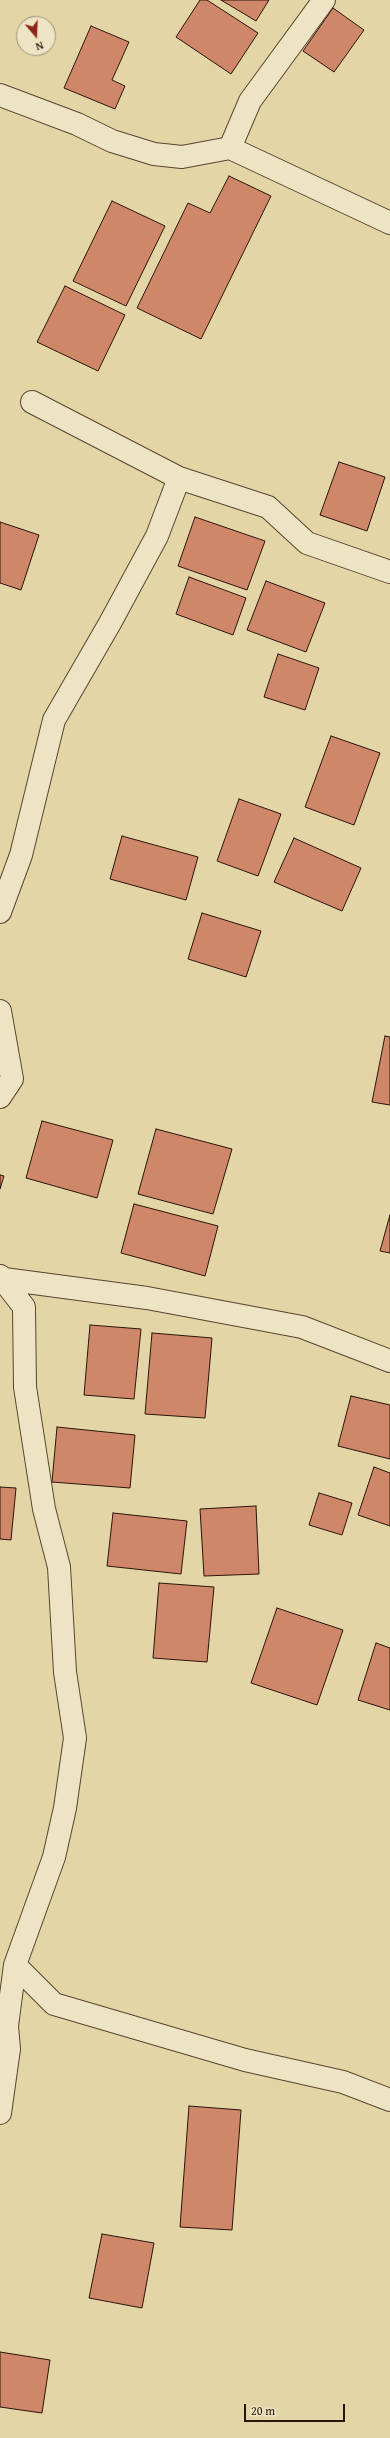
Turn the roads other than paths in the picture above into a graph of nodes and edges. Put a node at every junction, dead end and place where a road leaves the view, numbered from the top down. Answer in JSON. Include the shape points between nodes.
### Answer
{"nodes":[{"id":1,"x":324,"y":0,"type":"edge"},
{"id":2,"x":0,"y":95,"type":"edge"},
{"id":3,"x":230,"y":148,"type":"junction"},
{"id":4,"x":390,"y":223,"type":"edge"},
{"id":5,"x":32,"y":402,"type":"dead end"},
{"id":6,"x":179,"y":478,"type":"junction"},
{"id":7,"x":390,"y":572,"type":"edge"},
{"id":8,"x":0,"y":912,"type":"edge"},
{"id":9,"x":0,"y":1011,"type":"edge"},
{"id":10,"x":0,"y":1097,"type":"edge"},
{"id":11,"x":2,"y":1278,"type":"edge"},
{"id":12,"x":390,"y":1360,"type":"edge"},
{"id":13,"x":15,"y":1965,"type":"junction"},
{"id":14,"x":390,"y":2100,"type":"edge"},
{"id":15,"x":0,"y":2113,"type":"edge"}],
"edges":[{"from":1,"to":3,"type":"street","via":[[250,101]]},
{"from":2,"to":3,"type":"street","via":[[77,124],[112,141],[154,154],[182,157]]},
{"from":3,"to":4,"type":"street"},
{"from":5,"to":6,"type":"street"},
{"from":6,"to":7,"type":"street","via":[[268,507],[307,543]]},
{"from":6,"to":8,"type":"street","via":[[157,536],[54,720],[21,855]]},
{"from":9,"to":10,"type":"street","via":[[12,1079]]},
{"from":11,"to":12,"type":"street","via":[[147,1298],[302,1326]]},
{"from":11,"to":13,"type":"street","via":[[24,1307],[25,1387],[44,1509],[59,1567],[65,1672],[75,1738],[65,1808],[54,1857]]},
{"from":13,"to":14,"type":"street","via":[[54,2004],[245,2060],[343,2082]]},
{"from":13,"to":15,"type":"street","via":[[7,2026],[9,2049]]}]}
